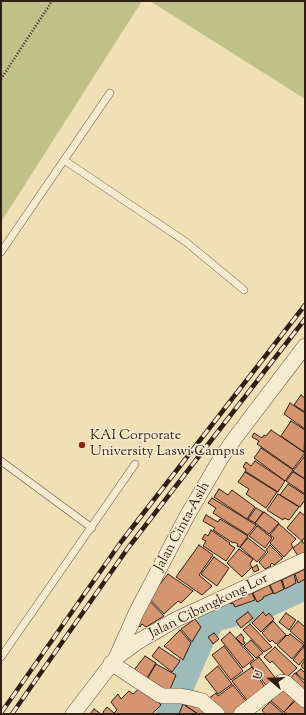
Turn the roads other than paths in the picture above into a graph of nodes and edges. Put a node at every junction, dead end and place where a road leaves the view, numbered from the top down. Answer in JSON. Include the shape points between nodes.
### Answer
{"nodes":[{"id":1,"x":110,"y":93,"type":"dead end"},
{"id":2,"x":64,"y":160,"type":"junction"},
{"id":3,"x":1,"y":252,"type":"edge"},
{"id":4,"x":244,"y":290,"type":"dead end"},
{"id":5,"x":305,"y":346,"type":"edge"},
{"id":6,"x":1,"y":461,"type":"edge"},
{"id":7,"x":136,"y":464,"type":"dead end"},
{"id":8,"x":92,"y":528,"type":"junction"},
{"id":9,"x":305,"y":560,"type":"edge"},
{"id":10,"x":1,"y":657,"type":"edge"},
{"id":11,"x":113,"y":660,"type":"junction"},
{"id":12,"x":305,"y":700,"type":"edge"},
{"id":13,"x":73,"y":714,"type":"edge"},
{"id":14,"x":217,"y":714,"type":"edge"},
{"id":15,"x":242,"y":714,"type":"edge"}],
"edges":[{"from":1,"to":2,"type":"lane"},
{"from":2,"to":3,"type":"lane"},
{"from":2,"to":4,"type":"lane","via":[[186,242]]},
{"from":5,"to":11,"type":"street","name":"Jalan Cinta-Asih","via":[[222,458],[187,516]]},
{"from":6,"to":8,"type":"lane"},
{"from":7,"to":8,"type":"lane"},
{"from":8,"to":10,"type":"lane"},
{"from":9,"to":11,"type":"street","name":"Jalan Cibangkong Lor","via":[[177,619]]},
{"from":11,"to":13,"type":"street","name":"Jalan Cinta-Asih"},
{"from":11,"to":14,"type":"street","via":[[156,693],[202,701]]},
{"from":12,"to":15,"type":"street","via":[[282,682]]}]}
